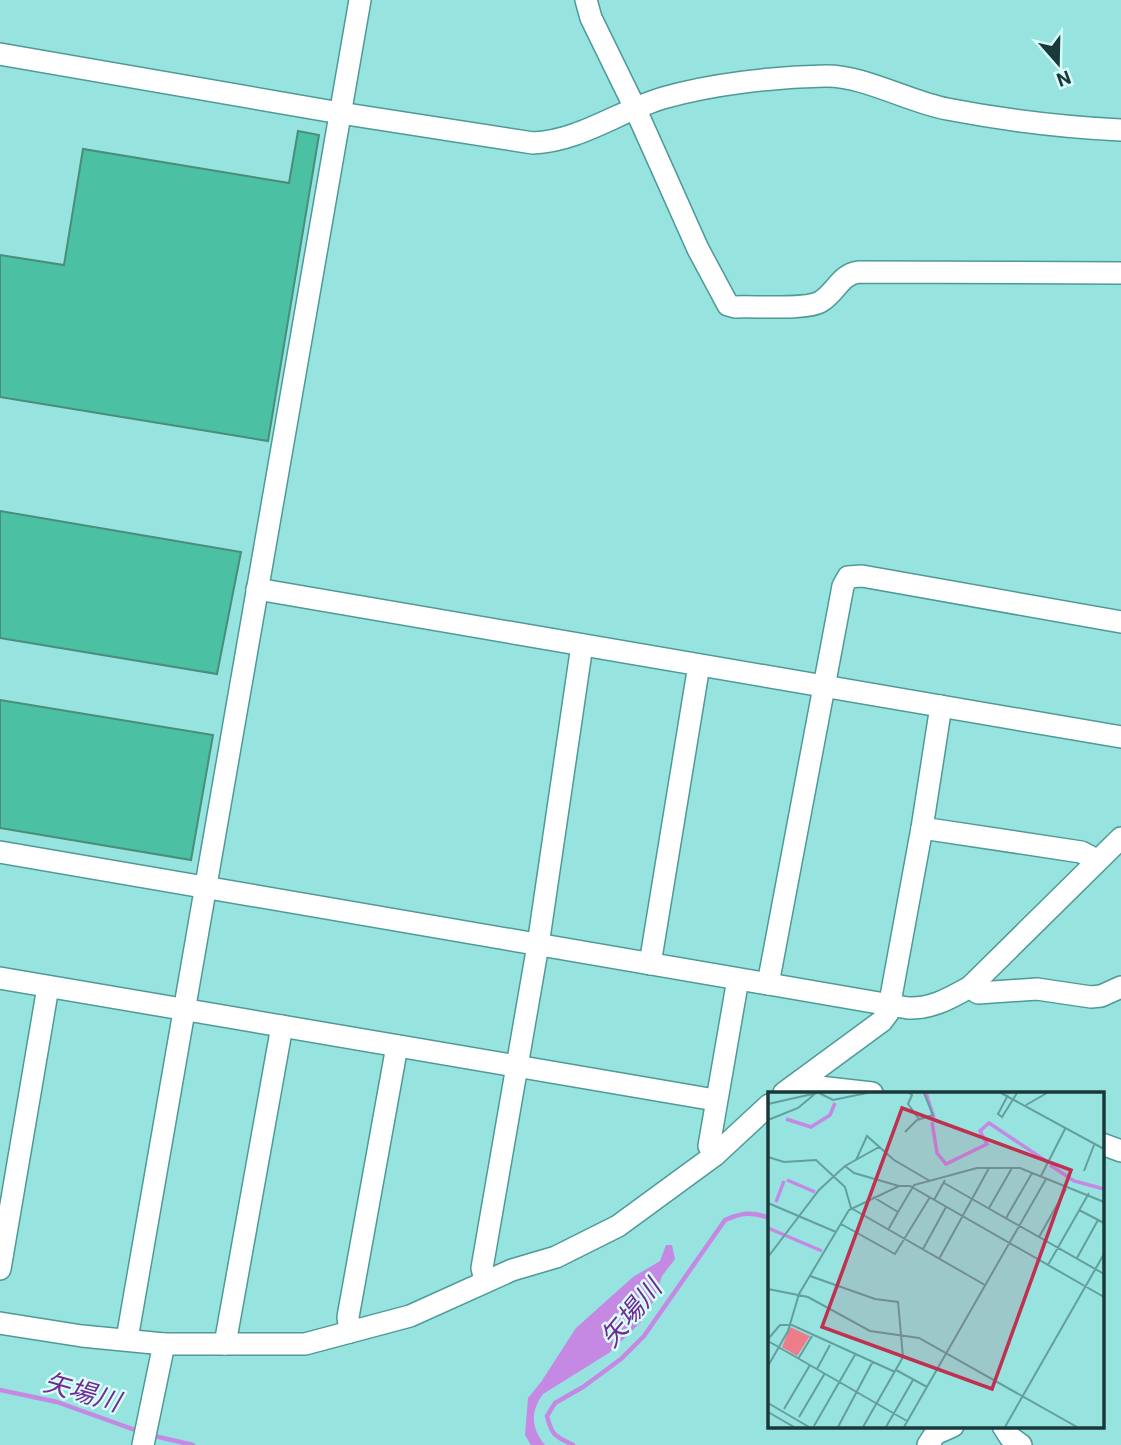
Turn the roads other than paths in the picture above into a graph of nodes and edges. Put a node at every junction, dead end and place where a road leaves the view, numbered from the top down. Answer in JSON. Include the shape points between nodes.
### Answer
{"nodes":[{"id":1,"x":360,"y":0,"type":"edge"},
{"id":2,"x":586,"y":0,"type":"edge"},
{"id":3,"x":0,"y":54,"type":"edge"},
{"id":4,"x":635,"y":108,"type":"junction"},
{"id":5,"x":340,"y":113,"type":"junction"},
{"id":6,"x":1121,"y":130,"type":"edge"},
{"id":7,"x":1121,"y":273,"type":"edge"},
{"id":8,"x":257,"y":589,"type":"junction"},
{"id":9,"x":1121,"y":622,"type":"edge"},
{"id":10,"x":582,"y":645,"type":"junction"},
{"id":11,"x":698,"y":665,"type":"junction"},
{"id":12,"x":824,"y":686,"type":"junction"},
{"id":13,"x":942,"y":706,"type":"junction"},
{"id":14,"x":1121,"y":737,"type":"edge"},
{"id":15,"x":922,"y":828,"type":"junction"},
{"id":16,"x":1121,"y":838,"type":"edge"},
{"id":17,"x":0,"y":852,"type":"edge"},
{"id":18,"x":1096,"y":863,"type":"junction"},
{"id":19,"x":205,"y":887,"type":"junction"},
{"id":20,"x":538,"y":945,"type":"junction"},
{"id":21,"x":650,"y":964,"type":"junction"},
{"id":22,"x":0,"y":978,"type":"edge"},
{"id":23,"x":738,"y":979,"type":"junction"},
{"id":24,"x":768,"y":984,"type":"junction"},
{"id":25,"x":48,"y":986,"type":"junction"},
{"id":26,"x":970,"y":987,"type":"junction"},
{"id":27,"x":1121,"y":987,"type":"edge"},
{"id":28,"x":891,"y":1005,"type":"junction"},
{"id":29,"x":184,"y":1010,"type":"junction"},
{"id":30,"x":282,"y":1026,"type":"junction"},
{"id":31,"x":397,"y":1046,"type":"junction"},
{"id":32,"x":516,"y":1066,"type":"junction"},
{"id":33,"x":792,"y":1087,"type":"edge"},
{"id":34,"x":864,"y":1092,"type":"edge"},
{"id":35,"x":716,"y":1100,"type":"junction"},
{"id":36,"x":768,"y":1106,"type":"edge"},
{"id":37,"x":1104,"y":1145,"type":"edge"},
{"id":38,"x":1121,"y":1151,"type":"edge"},
{"id":39,"x":715,"y":1155,"type":"junction"},
{"id":40,"x":0,"y":1269,"type":"edge"},
{"id":41,"x":485,"y":1281,"type":"junction"},
{"id":42,"x":0,"y":1323,"type":"edge"},
{"id":43,"x":350,"y":1332,"type":"junction"},
{"id":44,"x":127,"y":1339,"type":"junction"},
{"id":45,"x":164,"y":1344,"type":"junction"},
{"id":46,"x":225,"y":1344,"type":"junction"},
{"id":47,"x":948,"y":1428,"type":"edge"},
{"id":48,"x":1004,"y":1428,"type":"edge"},
{"id":49,"x":143,"y":1445,"type":"edge"},
{"id":50,"x":928,"y":1445,"type":"edge"},
{"id":51,"x":1021,"y":1445,"type":"edge"}],
"edges":[{"from":1,"to":5,"type":"street"},
{"from":2,"to":4,"type":"street"},
{"from":3,"to":5,"type":"street"},
{"from":4,"to":5,"type":"street","via":[[572,136],[533,143]]},
{"from":4,"to":6,"type":"street","via":[[753,80],[828,76],[945,109],[1066,127]]},
{"from":4,"to":7,"type":"street","via":[[728,305],[814,304],[845,277],[859,272]]},
{"from":5,"to":8,"type":"street"},
{"from":8,"to":10,"type":"street"},
{"from":8,"to":19,"type":"street"},
{"from":9,"to":12,"type":"street","via":[[848,577]]},
{"from":10,"to":11,"type":"street"},
{"from":10,"to":20,"type":"street"},
{"from":11,"to":12,"type":"street"},
{"from":11,"to":21,"type":"street"},
{"from":12,"to":13,"type":"street"},
{"from":12,"to":24,"type":"street"},
{"from":13,"to":14,"type":"street"},
{"from":13,"to":15,"type":"street"},
{"from":15,"to":18,"type":"street","via":[[1081,852]]},
{"from":15,"to":28,"type":"street"},
{"from":16,"to":18,"type":"street"},
{"from":17,"to":19,"type":"street"},
{"from":18,"to":26,"type":"street"},
{"from":19,"to":20,"type":"street"},
{"from":19,"to":29,"type":"street"},
{"from":20,"to":21,"type":"street"},
{"from":20,"to":32,"type":"street"},
{"from":21,"to":23,"type":"street"},
{"from":22,"to":25,"type":"street"},
{"from":23,"to":24,"type":"street"},
{"from":23,"to":35,"type":"street"},
{"from":24,"to":28,"type":"street"},
{"from":25,"to":29,"type":"street"},
{"from":25,"to":40,"type":"street"},
{"from":26,"to":27,"type":"street","via":[[988,993],[1037,989],[1091,997]]},
{"from":26,"to":28,"type":"street","via":[[922,1009]]},
{"from":28,"to":33,"type":"street","via":[[882,1021]]},
{"from":29,"to":30,"type":"street"},
{"from":29,"to":44,"type":"street"},
{"from":30,"to":31,"type":"street"},
{"from":30,"to":46,"type":"street"},
{"from":31,"to":32,"type":"street"},
{"from":31,"to":43,"type":"street","via":[[348,1317]]},
{"from":32,"to":35,"type":"street"},
{"from":32,"to":41,"type":"street","via":[[482,1268]]},
{"from":33,"to":34,"type":"street"},
{"from":35,"to":39,"type":"street","via":[[709,1146]]},
{"from":36,"to":39,"type":"street"},
{"from":37,"to":38,"type":"street"},
{"from":39,"to":41,"type":"street","via":[[608,1232],[556,1258]]},
{"from":41,"to":43,"type":"street","via":[[410,1316]]},
{"from":42,"to":44,"type":"street"},
{"from":43,"to":46,"type":"street","via":[[305,1344]]},
{"from":44,"to":45,"type":"street"},
{"from":45,"to":46,"type":"street"},
{"from":45,"to":49,"type":"street"},
{"from":47,"to":50,"type":"street","via":[[935,1434]]},
{"from":48,"to":51,"type":"street"}]}
